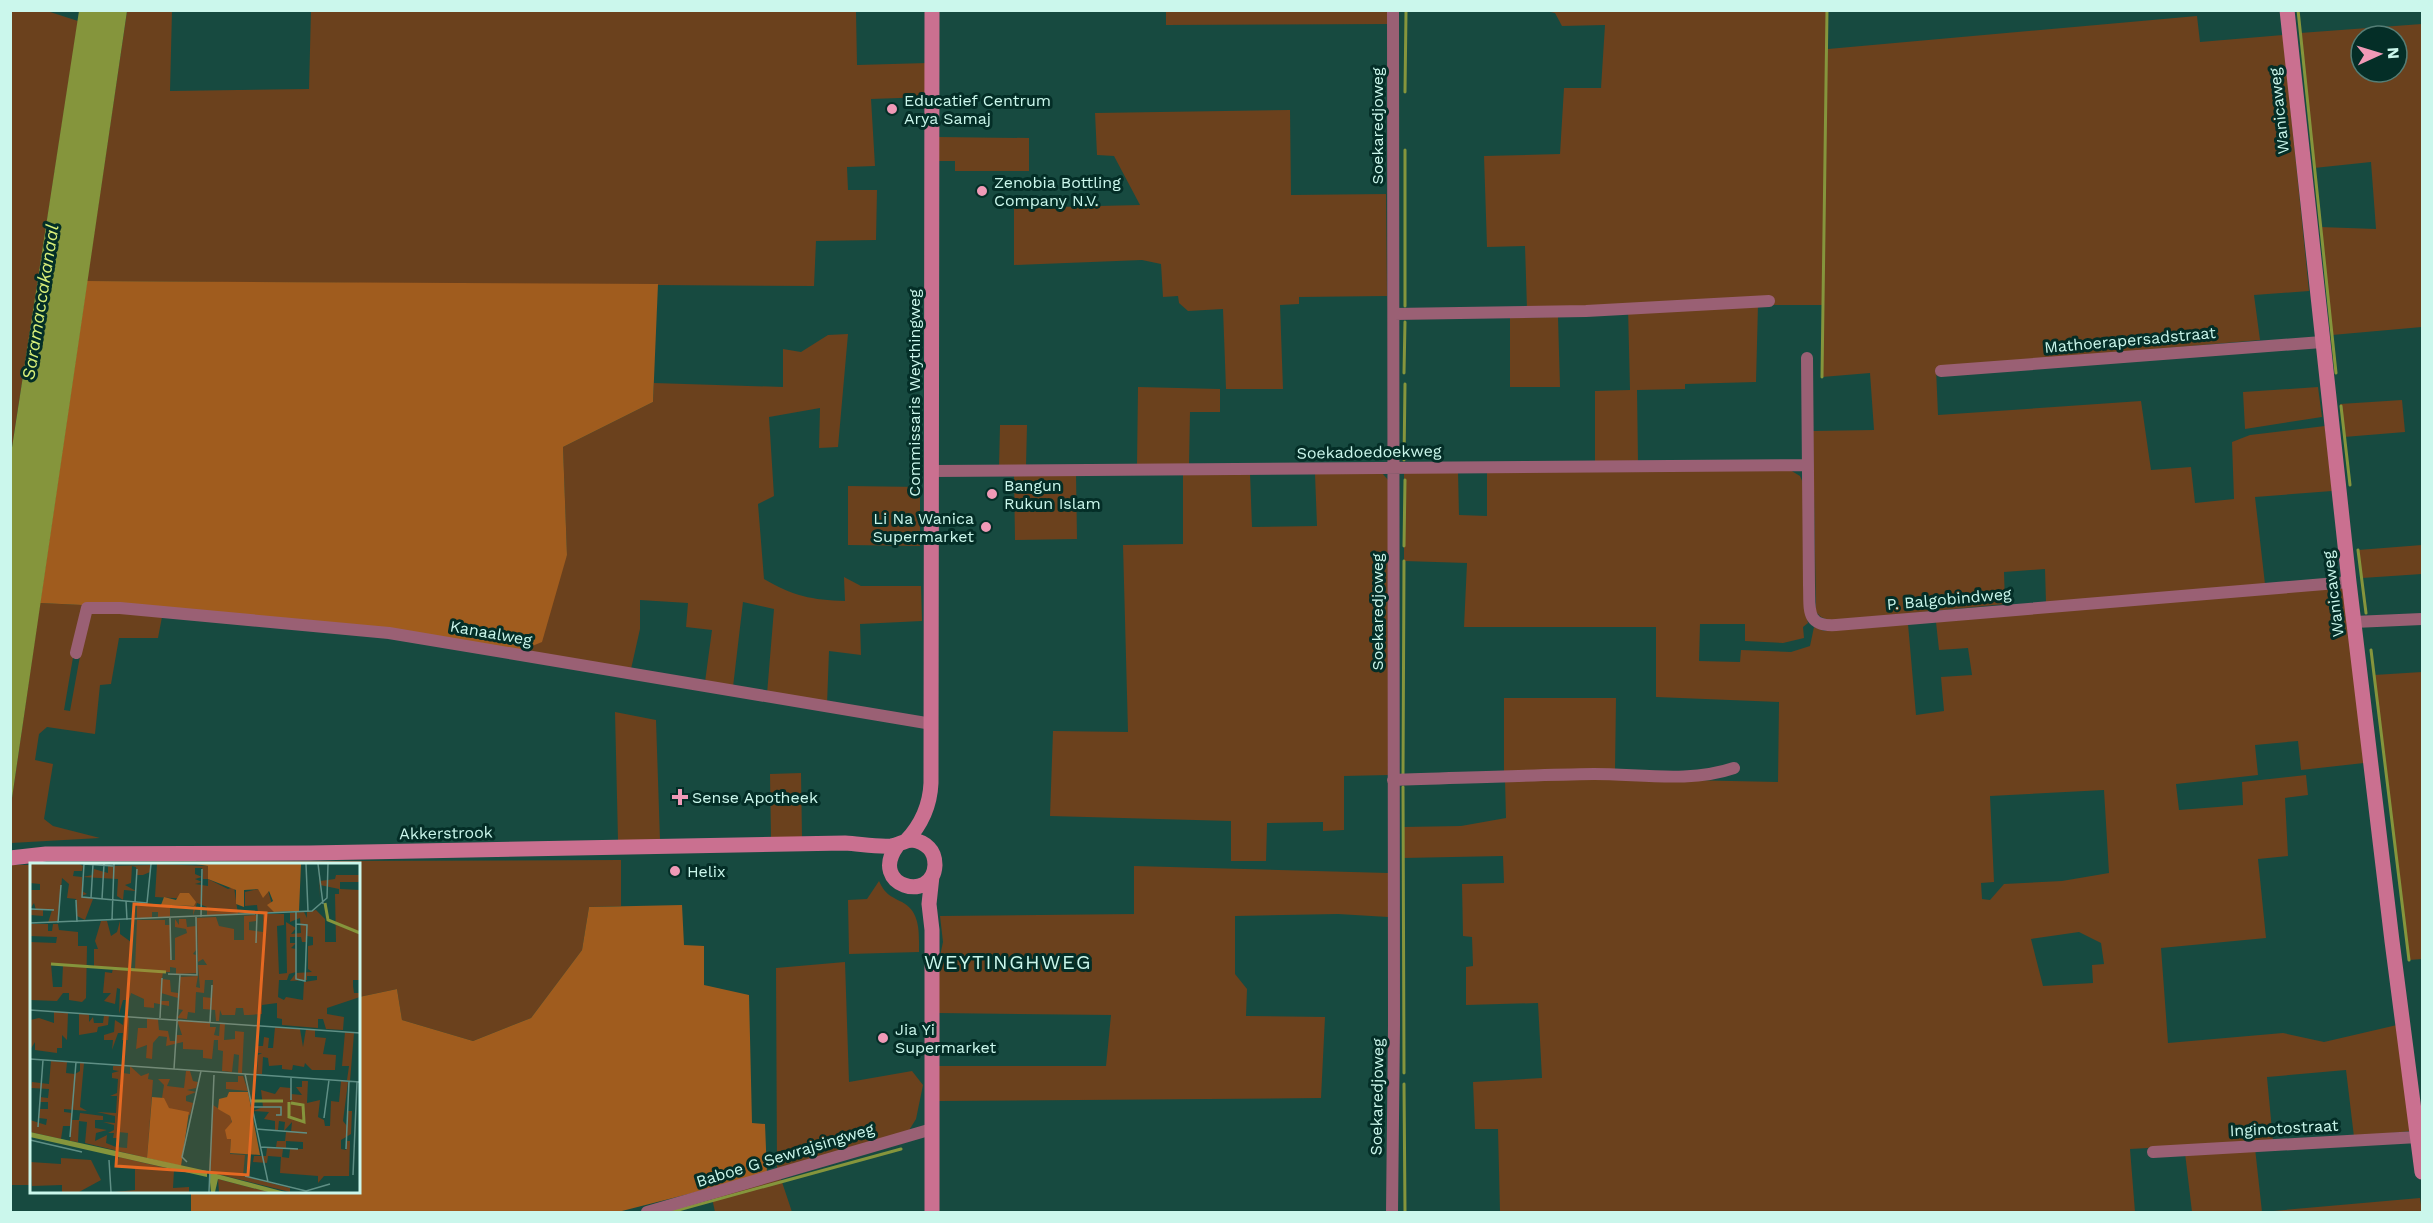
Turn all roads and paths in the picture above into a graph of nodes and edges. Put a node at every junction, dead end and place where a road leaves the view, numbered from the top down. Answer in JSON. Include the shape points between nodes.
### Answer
{"nodes":[{"id":1,"x":933,"y":10,"type":"edge"},
{"id":2,"x":1393,"y":10,"type":"edge"},
{"id":3,"x":2287,"y":10,"type":"edge"},
{"id":4,"x":1769,"y":301,"type":"dead end"},
{"id":5,"x":1394,"y":314,"type":"junction"},
{"id":6,"x":2322,"y":342,"type":"junction"},
{"id":7,"x":1807,"y":358,"type":"dead end"},
{"id":8,"x":1941,"y":371,"type":"dead end"},
{"id":9,"x":1808,"y":465,"type":"junction"},
{"id":10,"x":1394,"y":469,"type":"junction"},
{"id":11,"x":932,"y":471,"type":"junction"},
{"id":12,"x":2349,"y":582,"type":"junction"},
{"id":13,"x":2422,"y":619,"type":"edge"},
{"id":14,"x":2354,"y":622,"type":"junction"},
{"id":15,"x":75,"y":653,"type":"dead end"},
{"id":16,"x":932,"y":724,"type":"junction"},
{"id":17,"x":1734,"y":768,"type":"dead end"},
{"id":18,"x":1393,"y":780,"type":"junction"},
{"id":19,"x":927,"y":810,"type":"junction"},
{"id":20,"x":845,"y":843,"type":"junction"},
{"id":21,"x":901,"y":843,"type":"junction"},
{"id":22,"x":931,"y":849,"type":"junction"},
{"id":23,"x":10,"y":858,"type":"edge"},
{"id":24,"x":890,"y":871,"type":"junction"},
{"id":25,"x":932,"y":876,"type":"junction"},
{"id":26,"x":907,"y":887,"type":"junction"},
{"id":27,"x":931,"y":919,"type":"junction"},
{"id":28,"x":932,"y":1129,"type":"junction"},
{"id":29,"x":2418,"y":1137,"type":"junction"},
{"id":30,"x":2153,"y":1152,"type":"dead end"},
{"id":31,"x":2422,"y":1172,"type":"edge"},
{"id":32,"x":647,"y":1212,"type":"edge"},
{"id":33,"x":932,"y":1212,"type":"edge"},
{"id":34,"x":1392,"y":1212,"type":"edge"}],
"edges":[{"from":1,"to":11,"type":"street","name":"Commissaris Weythingweg"},
{"from":2,"to":5,"type":"street","name":"Soekaredjoweg"},
{"from":3,"to":6,"type":"street","name":"Wanicaweg"},
{"from":4,"to":5,"type":"street","via":[[1586,311]]},
{"from":5,"to":10,"type":"street","name":"Soekaredjoweg"},
{"from":6,"to":8,"type":"street","name":"Mathoerapersadstraat"},
{"from":6,"to":12,"type":"street","name":"Wanicaweg"},
{"from":7,"to":9,"type":"street","name":"P. Balgobindweg"},
{"from":9,"to":10,"type":"street","name":"Soekadoedoekweg"},
{"from":9,"to":12,"type":"street","name":"P. Balgobindweg","via":[[1811,614],[1820,624]]},
{"from":10,"to":11,"type":"street","name":"Soekadoedoekweg"},
{"from":10,"to":18,"type":"street","name":"Soekaredjoweg"},
{"from":11,"to":16,"type":"street","name":"Commissaris Weythingweg"},
{"from":12,"to":14,"type":"street","name":"Wanicaweg"},
{"from":13,"to":14,"type":"street"},
{"from":14,"to":29,"type":"street","name":"Wanicaweg"},
{"from":15,"to":16,"type":"street","name":"Kanaalweg","via":[[87,608],[120,608],[389,633]]},
{"from":16,"to":19,"type":"street","name":"Commissaris Weythingweg","via":[[931,796]]},
{"from":17,"to":18,"type":"street","via":[[1698,776],[1595,774]]},
{"from":18,"to":34,"type":"street","name":"Soekaredjoweg"},
{"from":19,"to":21,"type":"street","name":"Commissaris Weythingweg","via":[[914,832]]},
{"from":19,"to":22,"type":"street","name":"Commissaris Weythingweg"},
{"from":20,"to":21,"type":"street","name":"Akkerstrook"},
{"from":20,"to":23,"type":"street","name":"Akkerstrook","via":[[46,854]]},
{"from":20,"to":24,"type":"street","via":[[873,854]]},
{"from":21,"to":22,"type":"street","via":[[915,840]]},
{"from":21,"to":24,"type":"street","via":[[889,860]]},
{"from":22,"to":25,"type":"street","via":[[935,862]]},
{"from":24,"to":26,"type":"street","via":[[895,880]]},
{"from":25,"to":26,"type":"street","via":[[921,885]]},
{"from":25,"to":27,"type":"street"},
{"from":26,"to":27,"type":"street","via":[[922,900]]},
{"from":27,"to":28,"type":"street"},
{"from":28,"to":32,"type":"street","name":"Baboe G Sewrajsingweg"},
{"from":28,"to":33,"type":"street"},
{"from":29,"to":30,"type":"street","name":"Inginotostraat"},
{"from":29,"to":31,"type":"street","name":"Wanicaweg"}]}
